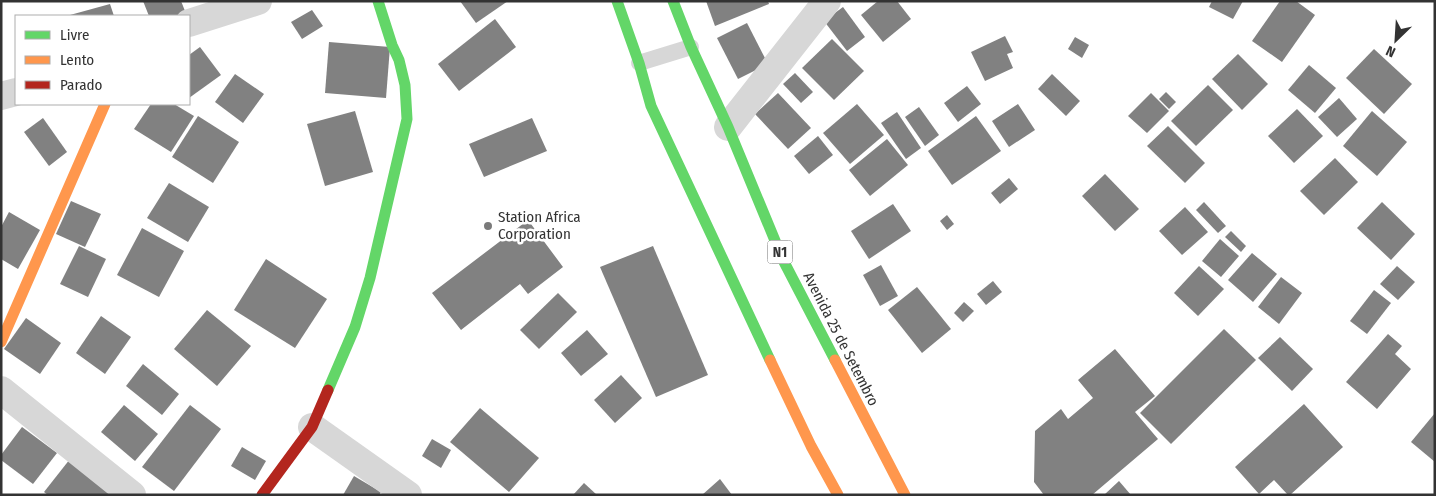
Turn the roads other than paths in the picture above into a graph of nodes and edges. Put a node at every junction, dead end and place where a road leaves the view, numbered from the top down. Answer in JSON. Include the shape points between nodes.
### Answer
{"nodes":[{"id":1,"x":258,"y":1,"type":"edge"},
{"id":2,"x":378,"y":1,"type":"edge"},
{"id":3,"x":617,"y":1,"type":"edge"},
{"id":4,"x":673,"y":1,"type":"edge"},
{"id":5,"x":827,"y":1,"type":"edge"},
{"id":6,"x":190,"y":23,"type":"edge"},
{"id":7,"x":691,"y":47,"type":"junction"},
{"id":8,"x":639,"y":63,"type":"junction"},
{"id":9,"x":15,"y":92,"type":"edge"},
{"id":10,"x":1,"y":96,"type":"edge"},
{"id":11,"x":106,"y":105,"type":"edge"},
{"id":12,"x":728,"y":127,"type":"junction"},
{"id":13,"x":1,"y":342,"type":"edge"},
{"id":14,"x":1,"y":390,"type":"edge"},
{"id":15,"x":312,"y":427,"type":"junction"},
{"id":16,"x":132,"y":495,"type":"edge"},
{"id":17,"x":262,"y":495,"type":"edge"},
{"id":18,"x":408,"y":495,"type":"edge"},
{"id":19,"x":838,"y":495,"type":"edge"},
{"id":20,"x":905,"y":495,"type":"edge"}],
"edges":[{"from":1,"to":6,"type":"street"},
{"from":2,"to":15,"type":"main road","via":[[401,68],[407,119],[360,311]]},
{"from":3,"to":8,"type":"main road"},
{"from":4,"to":7,"type":"main road","name":"Avenida 25 de Setembro","number":"N1"},
{"from":5,"to":12,"type":"street"},
{"from":7,"to":8,"type":"lane"},
{"from":7,"to":12,"type":"main road","name":"Avenida 25 de Setembro","number":"N1"},
{"from":8,"to":19,"type":"main road","via":[[651,106]]},
{"from":9,"to":10,"type":"street"},
{"from":11,"to":13,"type":"main road"},
{"from":12,"to":20,"type":"main road","name":"Avenida 25 de Setembro","number":"N1","via":[[783,260]]},
{"from":14,"to":16,"type":"street"},
{"from":15,"to":17,"type":"main road"},
{"from":15,"to":18,"type":"street"}]}
